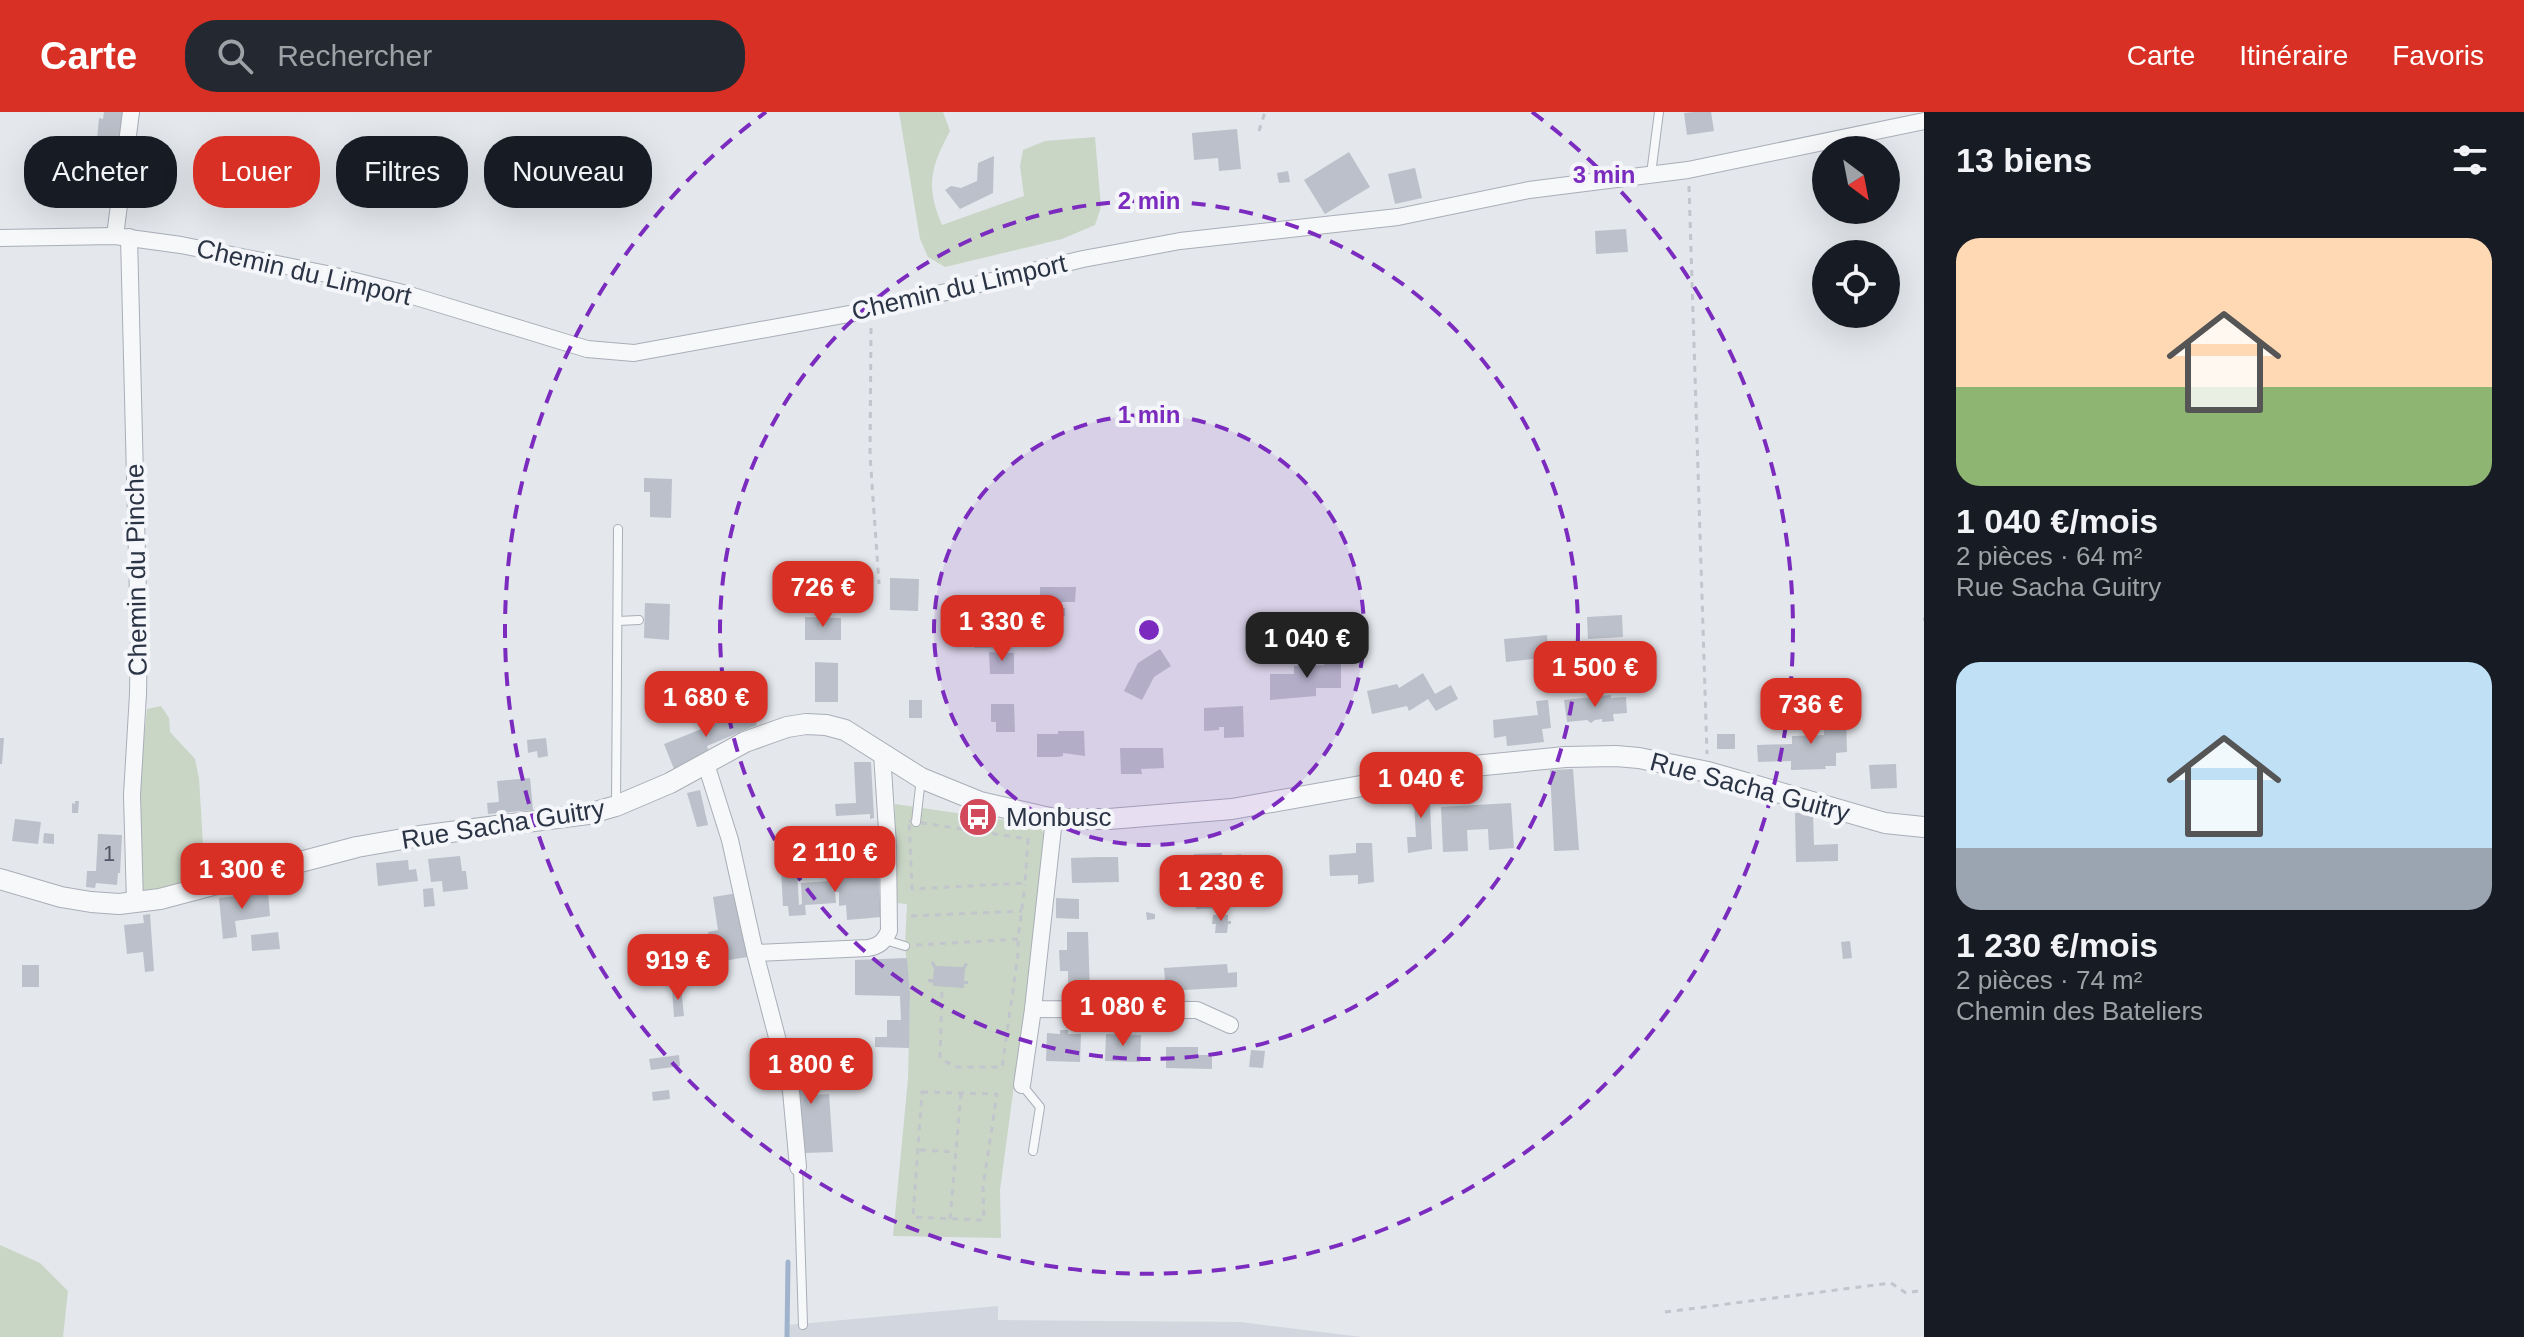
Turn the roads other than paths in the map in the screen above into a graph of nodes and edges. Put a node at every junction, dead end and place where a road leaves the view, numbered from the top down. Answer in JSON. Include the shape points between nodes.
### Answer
{"nodes":[{"id":1,"x":131,"y":112,"type":"edge"},
{"id":2,"x":1659,"y":112,"type":"edge"},
{"id":3,"x":1924,"y":121,"type":"edge"},
{"id":4,"x":1651,"y":175,"type":"junction"},
{"id":5,"x":122,"y":237,"type":"junction"},
{"id":6,"x":0,"y":238,"type":"edge"},
{"id":7,"x":618,"y":529,"type":"dead end"},
{"id":8,"x":639,"y":620,"type":"dead end"},
{"id":9,"x":618,"y":621,"type":"junction"},
{"id":10,"x":882,"y":753,"type":"junction"},
{"id":11,"x":706,"y":764,"type":"junction"},
{"id":12,"x":921,"y":778,"type":"junction"},
{"id":13,"x":616,"y":806,"type":"junction"},
{"id":14,"x":1054,"y":819,"type":"junction"},
{"id":15,"x":916,"y":822,"type":"road end"},
{"id":16,"x":1924,"y":827,"type":"edge"},
{"id":17,"x":0,"y":879,"type":"edge"},
{"id":18,"x":135,"y":903,"type":"junction"},
{"id":19,"x":885,"y":940,"type":"junction"},
{"id":20,"x":905,"y":946,"type":"road end"},
{"id":21,"x":755,"y":953,"type":"junction"},
{"id":22,"x":1033,"y":1009,"type":"junction"},
{"id":23,"x":1230,"y":1025,"type":"dead end"},
{"id":24,"x":1022,"y":1085,"type":"joint"},
{"id":25,"x":1033,"y":1151,"type":"dead end"},
{"id":26,"x":798,"y":1167,"type":"joint"},
{"id":27,"x":803,"y":1325,"type":"dead end"}],
"edges":[{"from":1,"to":5,"type":"street","name":"Chemin du Pinche"},
{"from":2,"to":4,"type":"lane"},
{"from":3,"to":4,"type":"street","name":"Chemin du Limport"},
{"from":4,"to":5,"type":"street","name":"Chemin du Limport","via":[[1529,190],[1398,217],[1180,241],[871,310],[634,353],[587,349],[327,274]]},
{"from":5,"to":6,"type":"street","name":"Chemin du Limport"},
{"from":5,"to":18,"type":"street","name":"Chemin du Pinche","via":[[139,637],[132,795]]},
{"from":7,"to":9,"type":"lane"},
{"from":8,"to":9,"type":"lane"},
{"from":9,"to":13,"type":"lane"},
{"from":10,"to":11,"type":"street","name":"Rue Sacha Guitry","via":[[845,730],[806,724],[745,742]]},
{"from":10,"to":12,"type":"street","name":"Rue Sacha Guitry"},
{"from":10,"to":19,"type":"street","via":[[888,846]]},
{"from":11,"to":13,"type":"street","name":"Rue Sacha Guitry"},
{"from":11,"to":21,"type":"street","via":[[730,840]]},
{"from":12,"to":14,"type":"street","name":"Rue Sacha Guitry","via":[[980,802]]},
{"from":12,"to":15,"type":"lane"},
{"from":13,"to":18,"type":"street","name":"Rue Sacha Guitry","via":[[357,847]]},
{"from":14,"to":16,"type":"street","name":"Rue Sacha Guitry","via":[[1232,809],[1474,766],[1565,757],[1639,758],[1708,772],[1885,823]]},
{"from":14,"to":22,"type":"street"},
{"from":17,"to":18,"type":"street","name":"Rue Sacha Guitry","via":[[61,897]]},
{"from":19,"to":20,"type":"lane"},
{"from":19,"to":21,"type":"street","via":[[868,948]]},
{"from":21,"to":26,"type":"street","via":[[791,1091]]},
{"from":22,"to":23,"type":"street","via":[[1197,1010]]},
{"from":22,"to":24,"type":"street"},
{"from":24,"to":25,"type":"lane","via":[[1040,1107]]},
{"from":26,"to":27,"type":"lane"}]}
